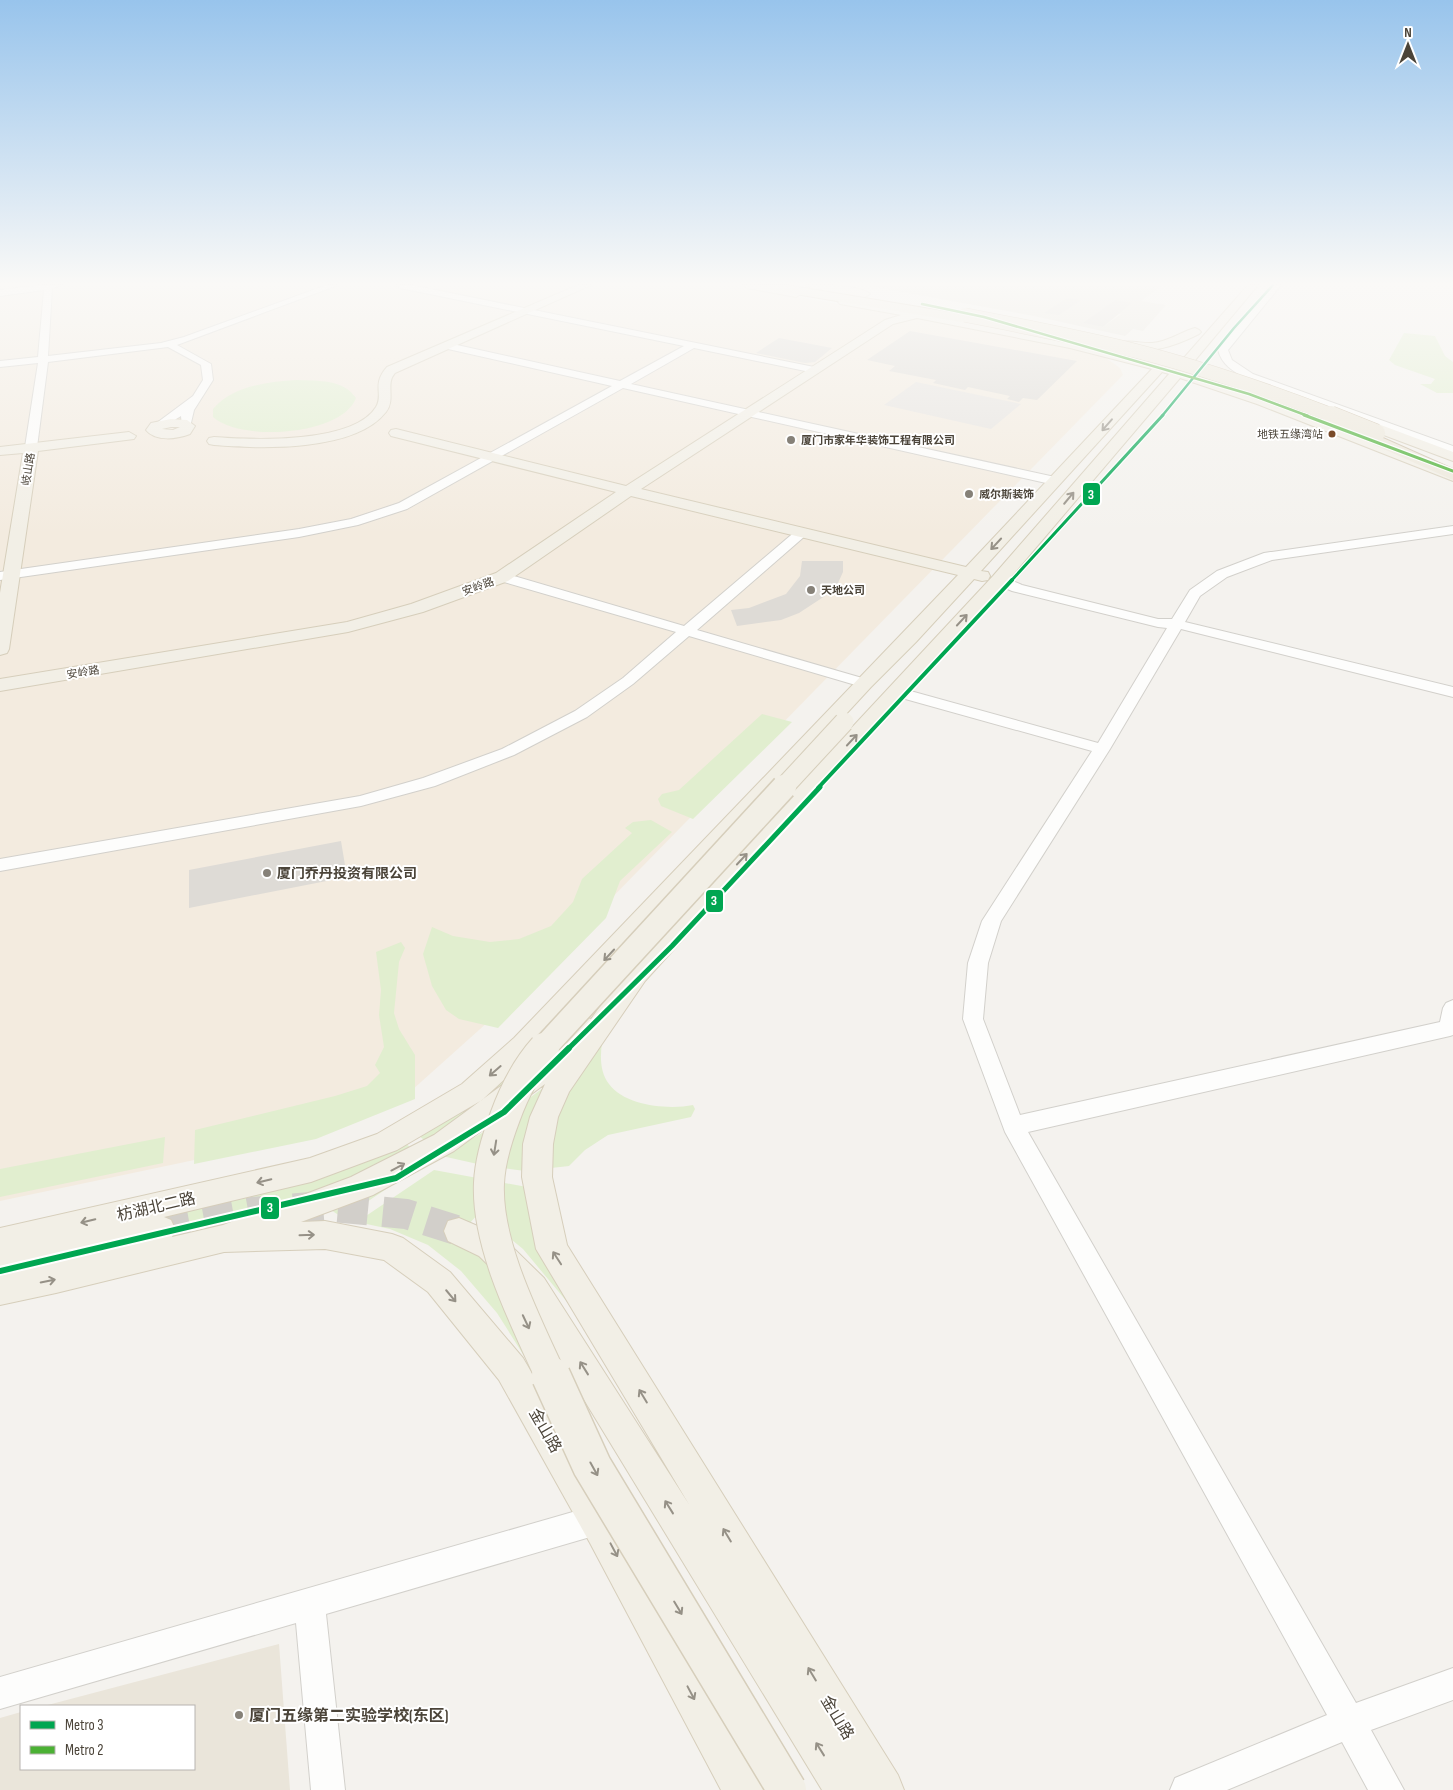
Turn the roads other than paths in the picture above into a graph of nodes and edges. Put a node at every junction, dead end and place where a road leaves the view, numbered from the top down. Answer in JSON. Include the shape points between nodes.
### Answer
{"nodes":[{"id":1,"x":42,"y":369,"type":"edge"},
{"id":2,"x":207,"y":369,"type":"edge"},
{"id":3,"x":395,"y":369,"type":"edge"},
{"id":4,"x":548,"y":369,"type":"edge"},
{"id":5,"x":651,"y":369,"type":"edge"},
{"id":6,"x":808,"y":369,"type":"edge"},
{"id":7,"x":1134,"y":369,"type":"edge"},
{"id":8,"x":1169,"y":369,"type":"edge"},
{"id":9,"x":1178,"y":369,"type":"edge"},
{"id":10,"x":1184,"y":369,"type":"edge"},
{"id":11,"x":1214,"y":369,"type":"edge"},
{"id":12,"x":1236,"y":369,"type":"edge"},
{"id":13,"x":815,"y":370,"type":"joint"},
{"id":14,"x":1228,"y":382,"type":"junction"},
{"id":15,"x":621,"y":385,"type":"junction"},
{"id":16,"x":1150,"y":390,"type":"junction"},
{"id":17,"x":197,"y":398,"type":"junction"},
{"id":18,"x":384,"y":407,"type":"junction"},
{"id":19,"x":748,"y":414,"type":"junction"},
{"id":20,"x":157,"y":429,"type":"junction"},
{"id":21,"x":384,"y":433,"type":"junction"},
{"id":22,"x":194,"y":434,"type":"junction"},
{"id":23,"x":336,"y":435,"type":"junction"},
{"id":24,"x":1377,"y":435,"type":"junction"},
{"id":25,"x":31,"y":447,"type":"junction"},
{"id":26,"x":1453,"y":450,"type":"edge"},
{"id":27,"x":0,"y":451,"type":"edge"},
{"id":28,"x":1453,"y":457,"type":"edge"},
{"id":29,"x":492,"y":458,"type":"junction"},
{"id":30,"x":1453,"y":463,"type":"edge"},
{"id":31,"x":1453,"y":474,"type":"edge"},
{"id":32,"x":1055,"y":481,"type":"junction"},
{"id":33,"x":628,"y":492,"type":"junction"},
{"id":34,"x":1453,"y":530,"type":"edge"},
{"id":35,"x":801,"y":533,"type":"junction"},
{"id":36,"x":969,"y":573,"type":"junction"},
{"id":37,"x":6,"y":575,"type":"edge"},
{"id":38,"x":502,"y":577,"type":"junction"},
{"id":39,"x":999,"y":580,"type":"junction"},
{"id":40,"x":1177,"y":624,"type":"junction"},
{"id":41,"x":687,"y":630,"type":"junction"},
{"id":42,"x":910,"y":638,"type":"junction"},
{"id":43,"x":0,"y":649,"type":"edge"},
{"id":44,"x":864,"y":683,"type":"junction"},
{"id":45,"x":0,"y":686,"type":"edge"},
{"id":46,"x":896,"y":692,"type":"junction"},
{"id":47,"x":1453,"y":692,"type":"edge"},
{"id":48,"x":1102,"y":750,"type":"junction"},
{"id":49,"x":0,"y":865,"type":"edge"},
{"id":50,"x":636,"y":975,"type":"junction"},
{"id":51,"x":1452,"y":1023,"type":"edge"},
{"id":52,"x":1013,"y":1126,"type":"junction"},
{"id":53,"x":160,"y":1229,"type":"tunnel mouth"},
{"id":54,"x":459,"y":1231,"type":"tunnel mouth"},
{"id":55,"x":224,"y":1238,"type":"junction"},
{"id":56,"x":0,"y":1242,"type":"edge"},
{"id":57,"x":0,"y":1264,"type":"edge"},
{"id":58,"x":0,"y":1290,"type":"edge"},
{"id":59,"x":597,"y":1520,"type":"junction"},
{"id":60,"x":309,"y":1603,"type":"junction"},
{"id":61,"x":1453,"y":1684,"type":"edge"},
{"id":62,"x":0,"y":1693,"type":"edge"},
{"id":63,"x":1348,"y":1722,"type":"junction"},
{"id":64,"x":328,"y":1790,"type":"edge"},
{"id":65,"x":744,"y":1790,"type":"edge"},
{"id":66,"x":787,"y":1790,"type":"edge"},
{"id":67,"x":846,"y":1790,"type":"edge"},
{"id":68,"x":883,"y":1790,"type":"edge"},
{"id":69,"x":1187,"y":1790,"type":"edge"},
{"id":70,"x":1387,"y":1790,"type":"edge"}],
"edges":[{"from":1,"to":25,"type":"street","name":"岐山路"},
{"from":2,"to":17,"type":"street","via":[[208,380]]},
{"from":3,"to":18,"type":"main road","via":[[385,376],[383,382]]},
{"from":4,"to":15,"type":"street"},
{"from":5,"to":15,"type":"street"},
{"from":6,"to":13,"type":"street"},
{"from":7,"to":16,"type":"main road"},
{"from":8,"to":16,"type":"main road"},
{"from":9,"to":24,"type":"highway"},
{"from":10,"to":14,"type":"main road"},
{"from":11,"to":14,"type":"main road"},
{"from":12,"to":26,"type":"street"},
{"from":13,"to":19,"type":"main road","name":"安岭路"},
{"from":14,"to":16,"type":"main road"},
{"from":14,"to":28,"type":"main road","via":[[1357,420]]},
{"from":14,"to":31,"type":"main road","via":[[1291,411]]},
{"from":15,"to":19,"type":"street"},
{"from":15,"to":29,"type":"street"},
{"from":16,"to":32,"type":"main road","one_way":true},
{"from":39,"to":16,"type":"main road","one_way":true},
{"from":17,"to":20,"type":"street"},
{"from":17,"to":22,"type":"street","via":[[184,418]]},
{"from":18,"to":21,"type":"main road"},
{"from":18,"to":23,"type":"main road","via":[[361,425]]},
{"from":19,"to":32,"type":"street"},
{"from":19,"to":33,"type":"main road","name":"安岭路"},
{"from":20,"to":22,"type":"main road","via":[[178,423]]},
{"from":20,"to":25,"type":"main road","via":[[129,436]]},
{"from":21,"to":23,"type":"main road"},
{"from":21,"to":29,"type":"main road"},
{"from":22,"to":23,"type":"main road","via":[[269,444]]},
{"from":24,"to":30,"type":"highway"},
{"from":24,"to":31,"type":"highway"},
{"from":25,"to":27,"type":"main road"},
{"from":25,"to":37,"type":"main road","name":"岐山路"},
{"from":29,"to":33,"type":"main road"},
{"from":29,"to":37,"type":"street","via":[[404,506],[354,522]]},
{"from":32,"to":36,"type":"main road","one_way":true},
{"from":33,"to":35,"type":"main road"},
{"from":33,"to":38,"type":"main road","name":"安岭路"},
{"from":34,"to":40,"type":"street","via":[[1269,556],[1222,574],[1195,594]]},
{"from":35,"to":36,"type":"main road"},
{"from":35,"to":41,"type":"street"},
{"from":36,"to":39,"type":"main road"},
{"from":36,"to":42,"type":"main road"},
{"from":37,"to":43,"type":"main road","name":"岐山路"},
{"from":38,"to":41,"type":"street"},
{"from":38,"to":45,"type":"main road","name":"安岭路","via":[[417,608],[348,627]]},
{"from":39,"to":40,"type":"street","via":[[1026,590],[1158,623]]},
{"from":46,"to":39,"type":"main road","one_way":true},
{"from":40,"to":47,"type":"street"},
{"from":40,"to":48,"type":"street"},
{"from":41,"to":44,"type":"street"},
{"from":41,"to":49,"type":"street","via":[[628,681],[581,714],[508,752],[429,782],[361,801]]},
{"from":42,"to":44,"type":"main road","name":"枋湖北二路"},
{"from":42,"to":66,"type":"main road","one_way":true,"bridge":true,"via":[[844,722],[532,1061],[511,1099],[496,1140],[489,1183],[492,1227],[518,1305],[592,1466]]},
{"from":44,"to":56,"type":"main road","name":"枋湖北二路","one_way":true,"via":[[524,1045],[472,1092],[387,1142],[311,1170]]},
{"from":46,"to":48,"type":"street"},
{"from":50,"to":46,"type":"main road","one_way":true},
{"from":48,"to":52,"type":"street","via":[[992,921],[978,963],[973,1018]]},
{"from":55,"to":50,"type":"main road","one_way":true,"via":[[362,1186],[444,1143],[542,1071]]},
{"from":68,"to":50,"type":"main road","name":"金山路","one_way":true,"via":[[552,1249],[537,1177],[538,1144],[544,1117],[557,1087]]},
{"from":51,"to":52,"type":"street"},
{"from":52,"to":63,"type":"street"},
{"from":53,"to":57,"type":"main road"},
{"from":67,"to":54,"type":"main road","one_way":true,"via":[[533,1288],[490,1246]]},
{"from":58,"to":55,"type":"main road","one_way":true,"via":[[56,1280]]},
{"from":55,"to":59,"type":"main road","name":"金山路","one_way":true,"via":[[325,1234],[392,1248],[438,1282],[511,1369]]},
{"from":59,"to":60,"type":"street"},
{"from":59,"to":65,"type":"main road","name":"金山路","one_way":true},
{"from":60,"to":62,"type":"street"},
{"from":60,"to":64,"type":"street"},
{"from":61,"to":63,"type":"street"},
{"from":63,"to":69,"type":"street"},
{"from":63,"to":70,"type":"street"}]}
